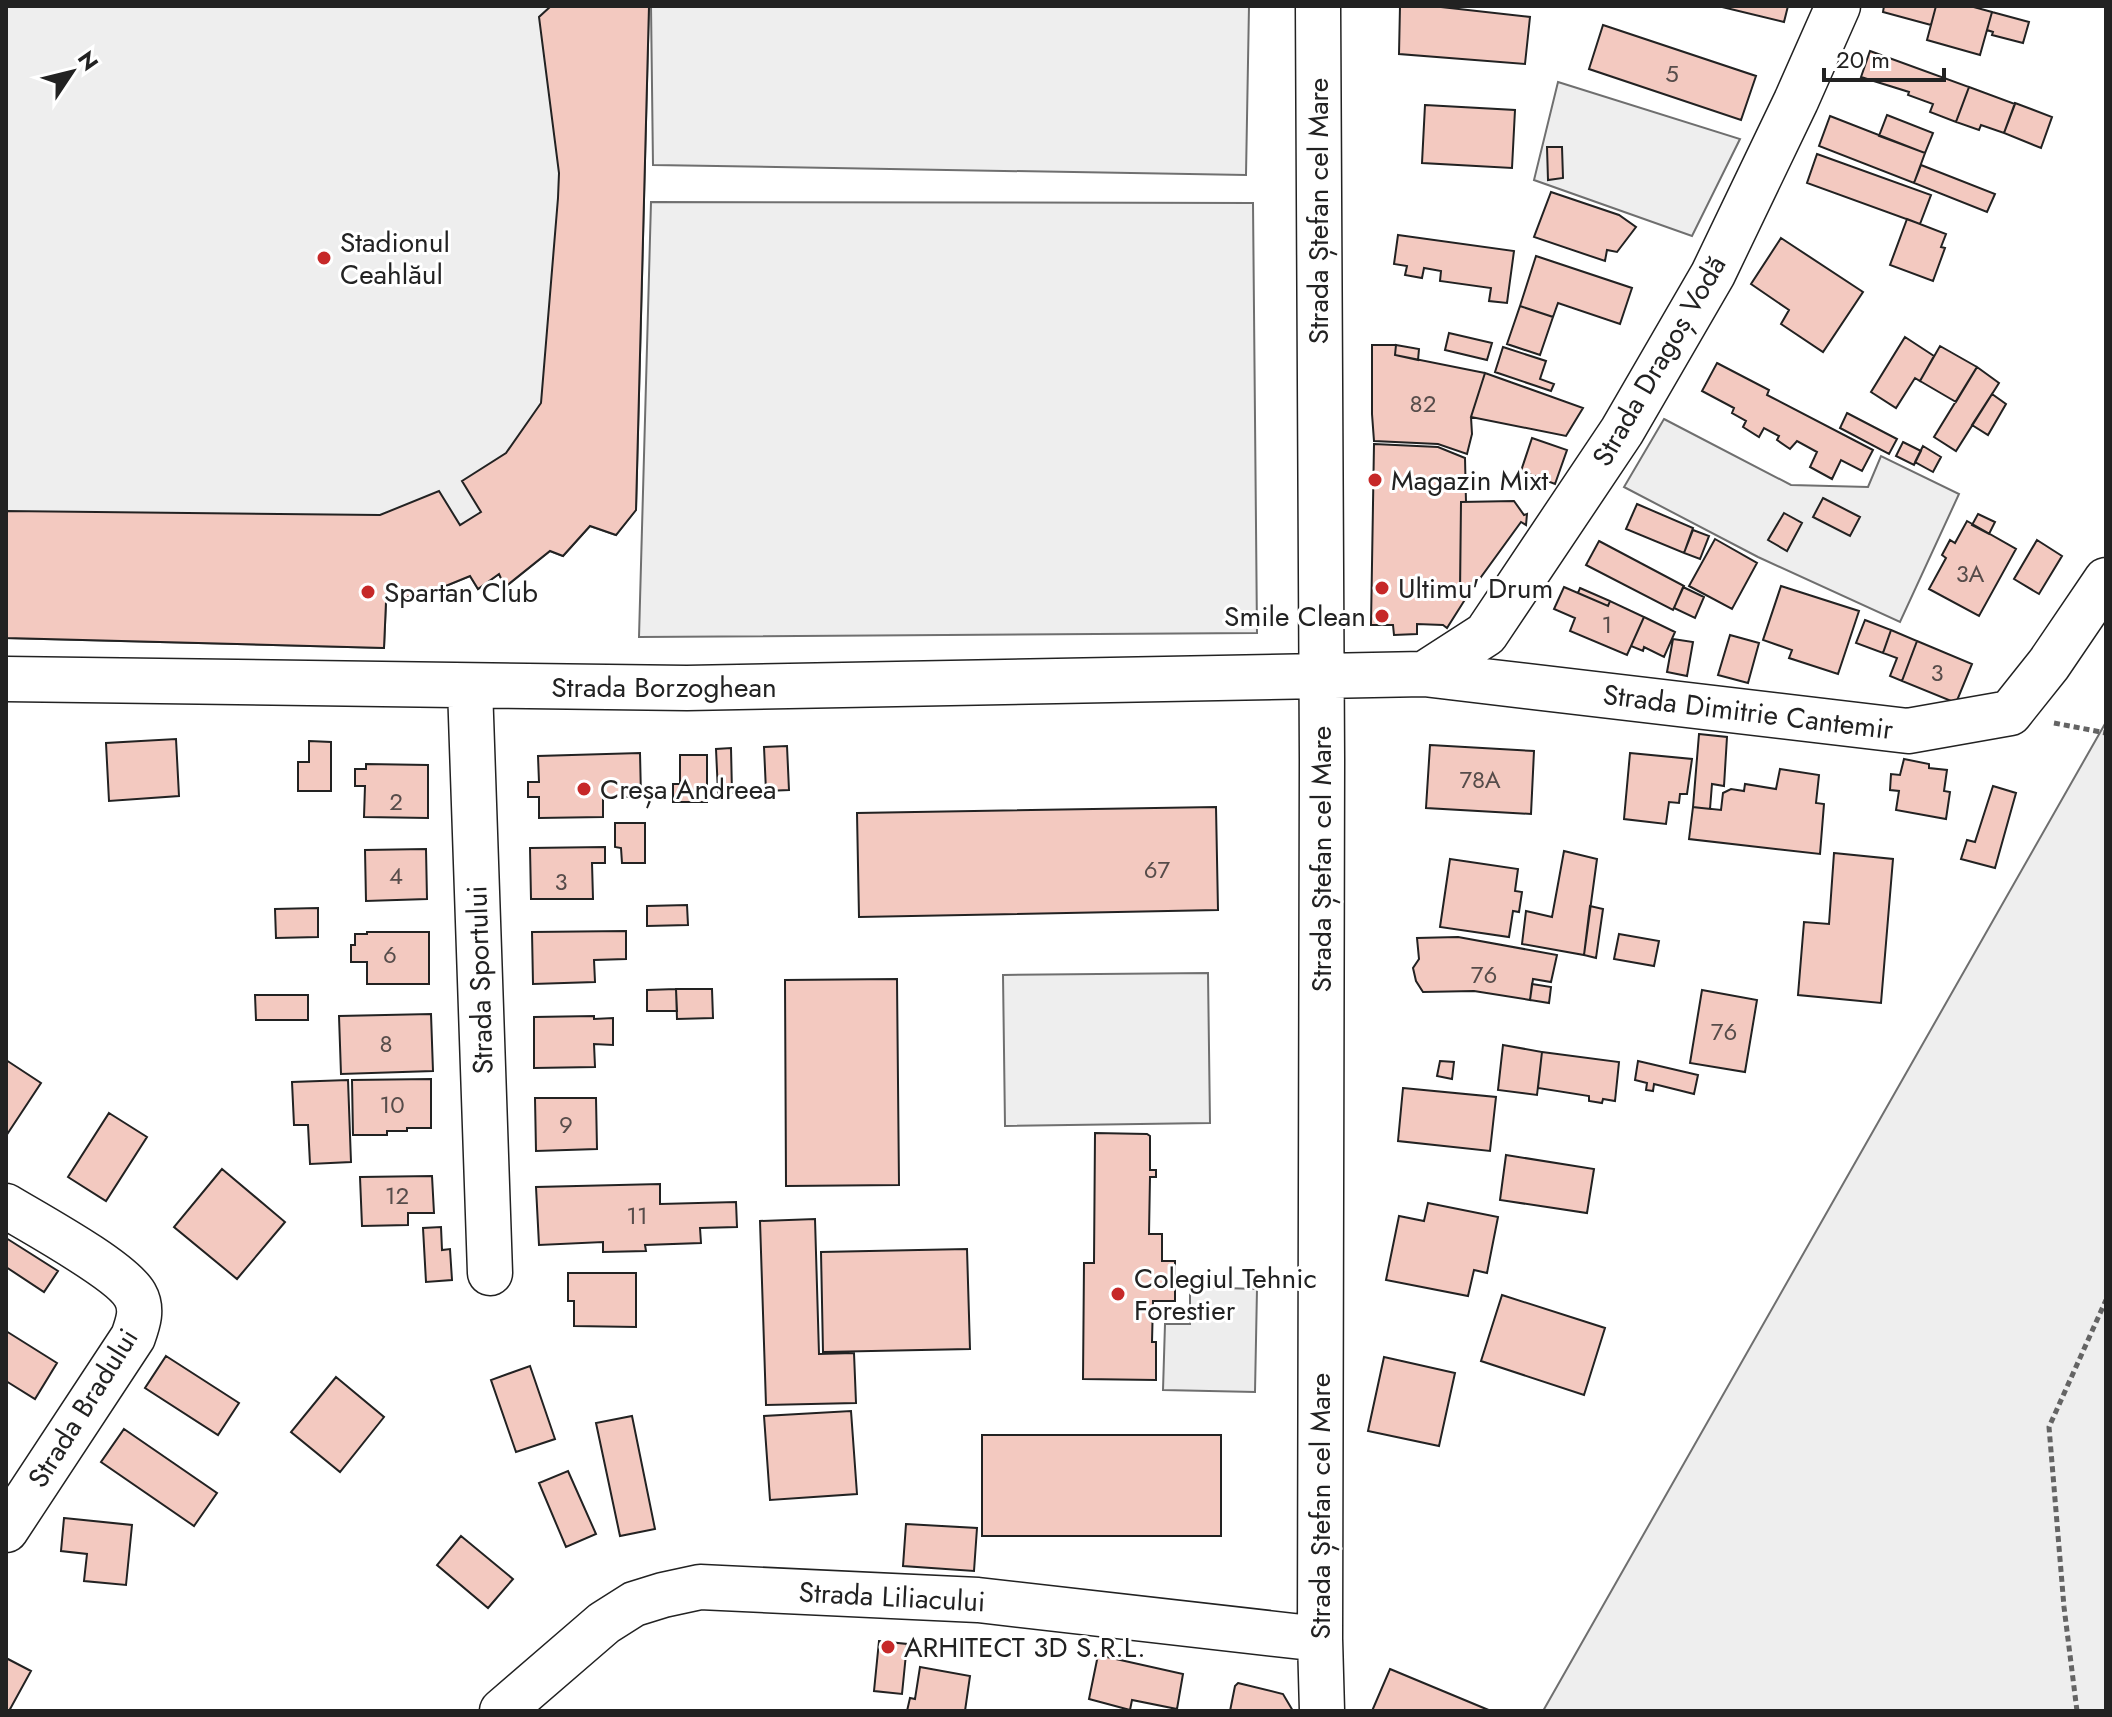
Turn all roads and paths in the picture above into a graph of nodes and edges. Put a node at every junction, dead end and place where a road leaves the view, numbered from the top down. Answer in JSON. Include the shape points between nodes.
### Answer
{"nodes":[{"id":1,"x":1318,"y":6,"type":"edge"},
{"id":2,"x":1838,"y":6,"type":"edge"},
{"id":3,"x":2106,"y":580,"type":"edge"},
{"id":4,"x":1424,"y":674,"type":"junction"},
{"id":5,"x":1321,"y":677,"type":"junction"},
{"id":6,"x":6,"y":679,"type":"edge"},
{"id":7,"x":470,"y":687,"type":"junction"},
{"id":8,"x":6,"y":1206,"type":"edge"},
{"id":9,"x":490,"y":1273,"type":"dead end"},
{"id":10,"x":2106,"y":1300,"type":"edge"},
{"id":11,"x":6,"y":1530,"type":"edge"},
{"id":12,"x":1320,"y":1639,"type":"junction"},
{"id":13,"x":502,"y":1711,"type":"edge"},
{"id":14,"x":1322,"y":1711,"type":"edge"},
{"id":15,"x":2077,"y":1711,"type":"edge"}],
"edges":[{"from":1,"to":5,"type":"street","name":"Strada Ștefan cel Mare"},
{"from":2,"to":4,"type":"street","name":"Strada Dragoș Vodă","via":[[1713,274],[1622,431],[1486,634]]},
{"from":3,"to":4,"type":"street","name":"Strada Dimitrie Cantemir","via":[[2010,713],[1908,731]]},
{"from":4,"to":5,"type":"street","name":"Strada Dimitrie Cantemir"},
{"from":5,"to":7,"type":"street","name":"Strada Borzoghean"},
{"from":5,"to":12,"type":"street","name":"Strada Ștefan cel Mare"},
{"from":6,"to":7,"type":"street","name":"Strada Borzoghean"},
{"from":7,"to":9,"type":"street","name":"Strada Sportului"},
{"from":8,"to":11,"type":"street","name":"Strada Bradului","via":[[118,1276],[136,1296],[140,1315],[133,1337]]},
{"from":10,"to":15,"type":"path","via":[[2049,1427]]},
{"from":12,"to":13,"type":"street","name":"Strada Liliacului","via":[[978,1600],[700,1587],[634,1604],[604,1623]]},
{"from":12,"to":14,"type":"street","name":"Strada Ștefan cel Mare"}]}
